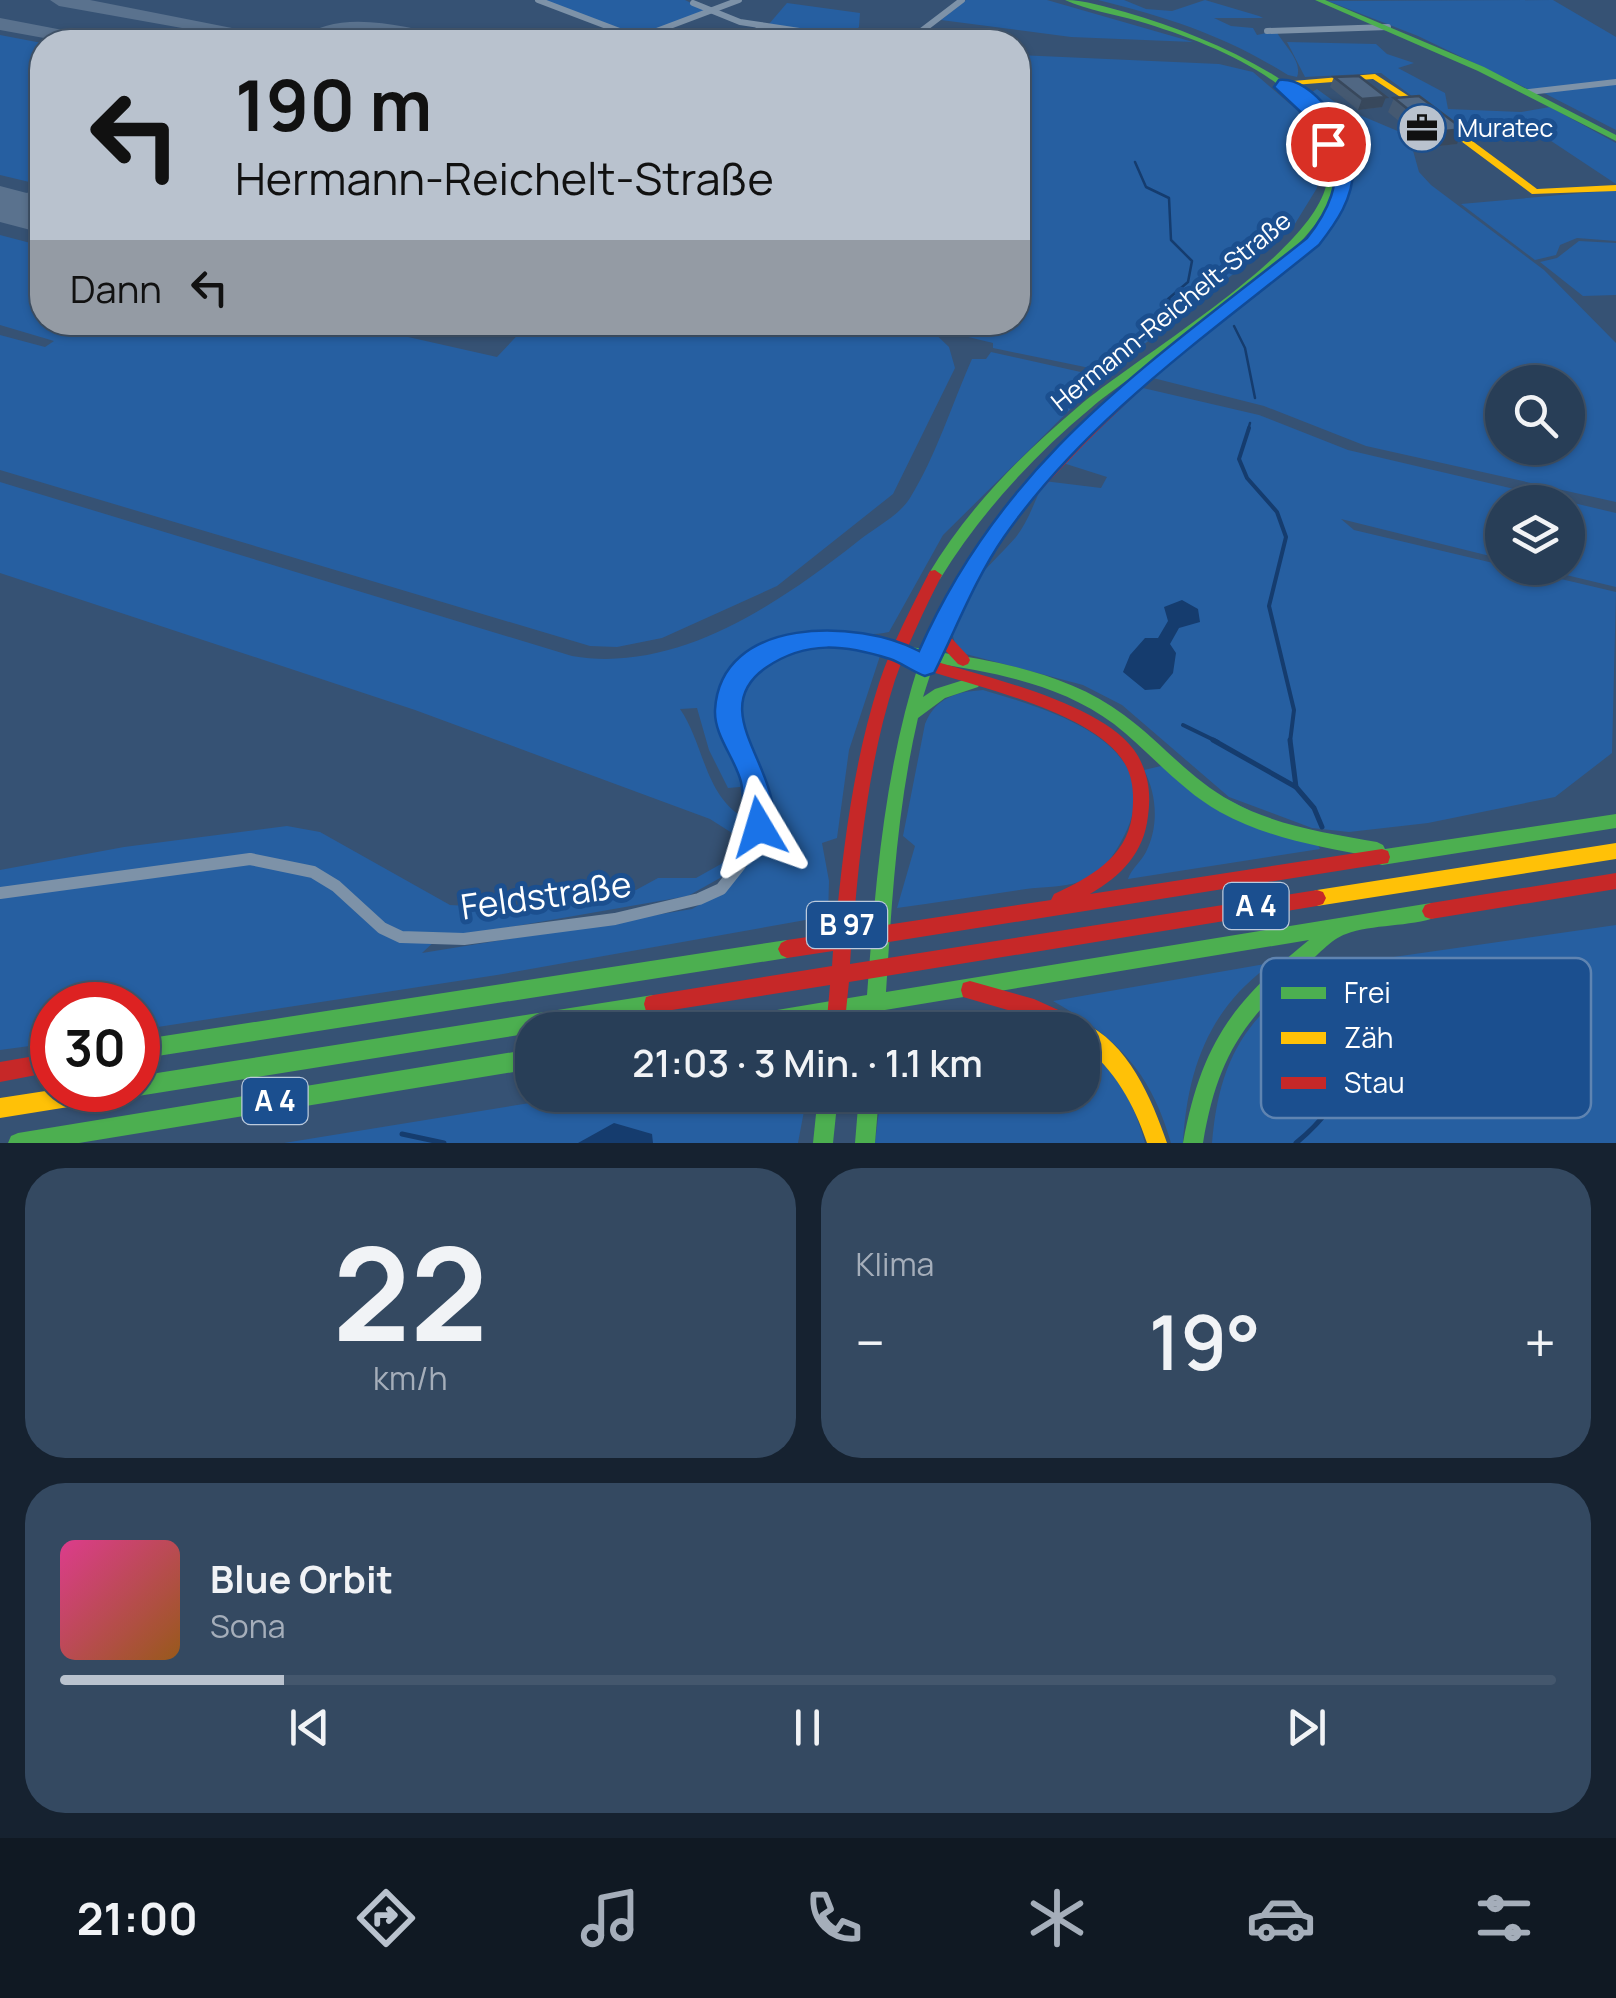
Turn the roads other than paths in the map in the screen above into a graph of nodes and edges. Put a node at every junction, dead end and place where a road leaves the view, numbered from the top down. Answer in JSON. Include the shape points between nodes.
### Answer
{"nodes":[{"id":1,"x":538,"y":0,"type":"edge"},
{"id":2,"x":739,"y":0,"type":"edge"},
{"id":3,"x":962,"y":0,"type":"edge"},
{"id":4,"x":1068,"y":0,"type":"edge"},
{"id":5,"x":1087,"y":0,"type":"edge"},
{"id":6,"x":1319,"y":0,"type":"edge"},
{"id":7,"x":690,"y":1,"type":"edge"},
{"id":8,"x":725,"y":2,"type":"edge"},
{"id":9,"x":714,"y":12,"type":"junction"},
{"id":10,"x":762,"y":26,"type":"junction"},
{"id":11,"x":1388,"y":27,"type":"junction"},
{"id":12,"x":617,"y":30,"type":"edge"},
{"id":13,"x":661,"y":30,"type":"edge"},
{"id":14,"x":757,"y":30,"type":"edge"},
{"id":15,"x":790,"y":30,"type":"edge"},
{"id":16,"x":922,"y":30,"type":"edge"},
{"id":17,"x":1266,"y":31,"type":"dead end"},
{"id":18,"x":1616,"y":82,"type":"edge"},
{"id":19,"x":1286,"y":84,"type":"junction"},
{"id":20,"x":1530,"y":92,"type":"junction"},
{"id":21,"x":1616,"y":138,"type":"edge"},
{"id":22,"x":1616,"y":188,"type":"edge"},
{"id":23,"x":938,"y":633,"type":"junction"},
{"id":24,"x":897,"y":651,"type":"junction"},
{"id":25,"x":927,"y":661,"type":"junction"},
{"id":26,"x":972,"y":665,"type":"junction"},
{"id":27,"x":974,"y":682,"type":"junction"},
{"id":28,"x":912,"y":714,"type":"junction"},
{"id":29,"x":1616,"y":821,"type":"edge"},
{"id":30,"x":1616,"y":851,"type":"edge"},
{"id":31,"x":1392,"y":853,"type":"junction"},
{"id":32,"x":1616,"y":881,"type":"edge"},
{"id":33,"x":0,"y":894,"type":"edge"},
{"id":34,"x":1031,"y":910,"type":"junction"},
{"id":35,"x":1343,"y":924,"type":"junction"},
{"id":36,"x":1301,"y":958,"type":"edge"},
{"id":37,"x":960,"y":988,"type":"junction"},
{"id":38,"x":1261,"y":990,"type":"edge"},
{"id":39,"x":824,"y":1012,"type":"edge"},
{"id":40,"x":837,"y":1012,"type":"edge"},
{"id":41,"x":875,"y":1012,"type":"edge"},
{"id":42,"x":1042,"y":1012,"type":"edge"},
{"id":43,"x":160,"y":1047,"type":"edge"},
{"id":44,"x":1100,"y":1047,"type":"edge"},
{"id":45,"x":515,"y":1062,"type":"edge"},
{"id":46,"x":30,"y":1067,"type":"edge"},
{"id":47,"x":0,"y":1072,"type":"edge"},
{"id":48,"x":160,"y":1082,"type":"edge"},
{"id":49,"x":30,"y":1103,"type":"edge"},
{"id":50,"x":0,"y":1108,"type":"edge"},
{"id":51,"x":826,"y":1112,"type":"edge"},
{"id":52,"x":868,"y":1112,"type":"edge"},
{"id":53,"x":18,"y":1143,"type":"edge"},
{"id":54,"x":823,"y":1143,"type":"edge"},
{"id":55,"x":865,"y":1143,"type":"edge"},
{"id":56,"x":1156,"y":1143,"type":"edge"},
{"id":57,"x":1193,"y":1143,"type":"edge"}],
"edges":[{"from":1,"to":12,"type":"street"},
{"from":2,"to":9,"type":"street"},
{"from":3,"to":16,"type":"street"},
{"from":4,"to":19,"type":"main road","name":"Hermann-Reichelt-Straße","number":"B 97","via":[[1195,35]]},
{"from":5,"to":19,"type":"main road","name":"Hermann-Reichelt-Straße","number":"B 97","via":[[1194,30],[1246,53]]},
{"from":6,"to":11,"type":"main road"},
{"from":7,"to":8,"type":"street"},
{"from":7,"to":9,"type":"street"},
{"from":8,"to":9,"type":"street"},
{"from":9,"to":10,"type":"street"},
{"from":9,"to":13,"type":"street"},
{"from":10,"to":14,"type":"street"},
{"from":10,"to":15,"type":"street"},
{"from":11,"to":17,"type":"street"},
{"from":11,"to":20,"type":"main road"},
{"from":18,"to":20,"type":"street"},
{"from":19,"to":22,"type":"main road","via":[[1383,78],[1535,192]]},
{"from":19,"to":23,"type":"main road","name":"Hermann-Reichelt-Straße","number":"B 97","via":[[1320,108],[1340,144],[1346,169],[1334,214],[1313,241],[1094,418],[1044,470],[995,533]]},
{"from":19,"to":24,"type":"main road","name":"Hermann-Reichelt-Straße","number":"B 97","via":[[1328,144],[1332,180],[1316,220],[1034,455],[950,551]]},
{"from":20,"to":21,"type":"main road"},
{"from":23,"to":25,"type":"main road","name":"Hermann-Reichelt-Straße","number":"B 97"},
{"from":23,"to":26,"type":"main road"},
{"from":24,"to":25,"type":"main road"},
{"from":24,"to":33,"type":"street","name":"Feldstraße","via":[[817,636],[785,642],[746,669],[728,710],[754,781],[759,827],[723,888],[683,906],[426,942],[376,927],[314,872],[263,858]]},
{"from":24,"to":40,"type":"main road","number":"B 97","via":[[870,742]]},
{"from":25,"to":26,"type":"main road"},
{"from":25,"to":27,"type":"main road"},
{"from":25,"to":28,"type":"main road","number":"B 97"},
{"from":26,"to":31,"type":"main road","via":[[1066,690],[1106,709],[1203,792],[1253,821]]},
{"from":27,"to":28,"type":"main road","via":[[940,693]]},
{"from":27,"to":34,"type":"main road","via":[[1066,708],[1104,730],[1134,769],[1142,796],[1139,828],[1125,858],[1074,894]]},
{"from":28,"to":41,"type":"main road","number":"B 97","via":[[888,858]]},
{"from":29,"to":31,"type":"main road"},
{"from":30,"to":48,"type":"main road","number":"A 4"},
{"from":31,"to":34,"type":"main road"},
{"from":32,"to":35,"type":"main road","number":"A 4"},
{"from":34,"to":43,"type":"main road"},
{"from":35,"to":36,"type":"main road"},
{"from":35,"to":37,"type":"main road","number":"A 4"},
{"from":37,"to":39,"type":"main road","number":"A 4"},
{"from":37,"to":42,"type":"main road"},
{"from":38,"to":57,"type":"main road","via":[[1226,1032],[1199,1088]]},
{"from":44,"to":56,"type":"main road","via":[[1134,1085]]},
{"from":45,"to":53,"type":"main road","number":"A 4"},
{"from":46,"to":47,"type":"main road"},
{"from":49,"to":50,"type":"main road"},
{"from":51,"to":54,"type":"main road"},
{"from":52,"to":55,"type":"main road"}]}
